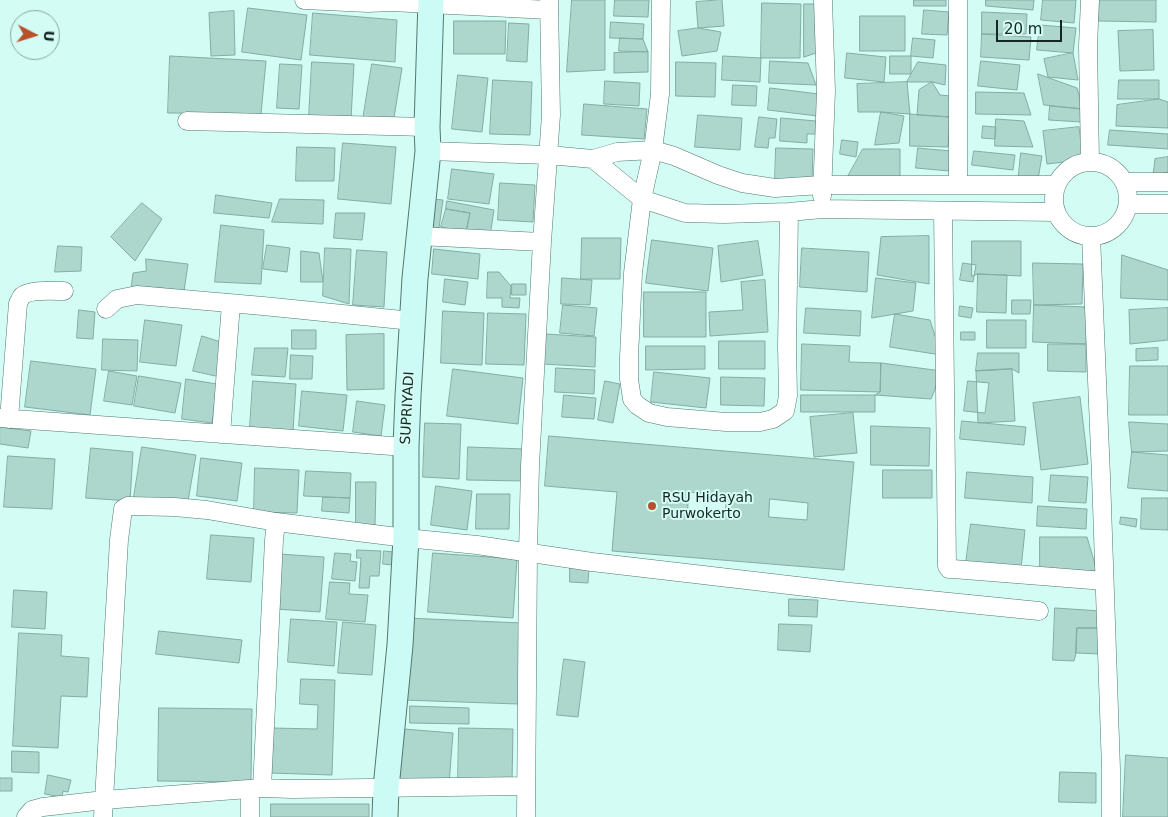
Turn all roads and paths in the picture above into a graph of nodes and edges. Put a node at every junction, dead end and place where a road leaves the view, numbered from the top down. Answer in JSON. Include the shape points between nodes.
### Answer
{"nodes":[{"id":1,"x":304,"y":0,"type":"edge"},
{"id":2,"x":661,"y":0,"type":"edge"},
{"id":3,"x":823,"y":0,"type":"edge"},
{"id":4,"x":958,"y":0,"type":"edge"},
{"id":5,"x":1090,"y":0,"type":"edge"},
{"id":6,"x":431,"y":2,"type":"edge"},
{"id":7,"x":549,"y":5,"type":"edge"},
{"id":8,"x":187,"y":121,"type":"dead end"},
{"id":9,"x":427,"y":139,"type":"junction"},
{"id":10,"x":652,"y":150,"type":"junction"},
{"id":11,"x":549,"y":155,"type":"junction"},
{"id":12,"x":593,"y":159,"type":"junction"},
{"id":13,"x":1090,"y":161,"type":"junction"},
{"id":14,"x":1125,"y":182,"type":"junction"},
{"id":15,"x":1168,"y":182,"type":"edge"},
{"id":16,"x":822,"y":185,"type":"junction"},
{"id":17,"x":958,"y":185,"type":"junction"},
{"id":18,"x":1056,"y":185,"type":"junction"},
{"id":19,"x":642,"y":199,"type":"junction"},
{"id":20,"x":1128,"y":204,"type":"junction"},
{"id":21,"x":1168,"y":204,"type":"edge"},
{"id":22,"x":822,"y":209,"type":"junction"},
{"id":23,"x":943,"y":211,"type":"junction"},
{"id":24,"x":789,"y":212,"type":"junction"},
{"id":25,"x":1056,"y":212,"type":"junction"},
{"id":26,"x":418,"y":236,"type":"junction"},
{"id":27,"x":1090,"y":236,"type":"junction"},
{"id":28,"x":542,"y":242,"type":"junction"},
{"id":29,"x":64,"y":291,"type":"dead end"},
{"id":30,"x":232,"y":304,"type":"junction"},
{"id":31,"x":106,"y":309,"type":"dead end"},
{"id":32,"x":412,"y":321,"type":"junction"},
{"id":33,"x":4,"y":419,"type":"edge"},
{"id":34,"x":221,"y":434,"type":"junction"},
{"id":35,"x":406,"y":447,"type":"junction"},
{"id":36,"x":276,"y":522,"type":"junction"},
{"id":37,"x":406,"y":538,"type":"junction"},
{"id":38,"x":528,"y":552,"type":"junction"},
{"id":39,"x":1104,"y":581,"type":"junction"},
{"id":40,"x":1039,"y":611,"type":"dead end"},
{"id":41,"x":526,"y":786,"type":"junction"},
{"id":42,"x":386,"y":788,"type":"junction"},
{"id":43,"x":256,"y":789,"type":"junction"},
{"id":44,"x":103,"y":808,"type":"edge"},
{"id":45,"x":26,"y":817,"type":"edge"},
{"id":46,"x":250,"y":817,"type":"edge"},
{"id":47,"x":386,"y":817,"type":"edge"},
{"id":48,"x":526,"y":817,"type":"edge"},
{"id":49,"x":1110,"y":817,"type":"edge"}],
"edges":[{"from":1,"to":6,"type":"street"},
{"from":2,"to":10,"type":"street","via":[[660,94]]},
{"from":3,"to":16,"type":"street","via":[[826,91]]},
{"from":4,"to":17,"type":"street"},
{"from":5,"to":13,"type":"street"},
{"from":6,"to":7,"type":"street"},
{"from":6,"to":9,"type":"main road","name":"SUPRIYADI"},
{"from":7,"to":11,"type":"street"},
{"from":8,"to":9,"type":"street"},
{"from":9,"to":11,"type":"street"},
{"from":9,"to":26,"type":"main road","name":"SUPRIYADI"},
{"from":10,"to":12,"type":"street","via":[[618,152]]},
{"from":10,"to":16,"type":"street","via":[[742,182],[775,188]]},
{"from":10,"to":19,"type":"street"},
{"from":11,"to":12,"type":"street"},
{"from":11,"to":28,"type":"street"},
{"from":12,"to":19,"type":"street"},
{"from":13,"to":14,"type":"street","via":[[1111,167]]},
{"from":13,"to":18,"type":"street","via":[[1064,172]]},
{"from":14,"to":15,"type":"street"},
{"from":14,"to":20,"type":"street"},
{"from":16,"to":17,"type":"street"},
{"from":16,"to":22,"type":"street"},
{"from":17,"to":18,"type":"street"},
{"from":18,"to":25,"type":"street"},
{"from":19,"to":24,"type":"street","via":[[685,213]]},
{"from":19,"to":24,"type":"street","via":[[630,314],[629,379],[632,399],[649,412],[677,418],[760,422],[774,419],[785,411],[788,396]]},
{"from":20,"to":21,"type":"street"},
{"from":20,"to":27,"type":"street","via":[[1117,225],[1108,232]]},
{"from":22,"to":23,"type":"street"},
{"from":22,"to":24,"type":"street"},
{"from":23,"to":25,"type":"street"},
{"from":23,"to":39,"type":"street","via":[[947,566],[949,569]]},
{"from":25,"to":27,"type":"street","via":[[1070,229]]},
{"from":26,"to":28,"type":"street"},
{"from":26,"to":32,"type":"main road","name":"SUPRIYADI"},
{"from":27,"to":39,"type":"street"},
{"from":28,"to":38,"type":"street"},
{"from":29,"to":33,"type":"street","via":[[33,292],[21,297],[18,303]]},
{"from":30,"to":31,"type":"street","via":[[137,295],[117,299]]},
{"from":30,"to":32,"type":"street"},
{"from":30,"to":34,"type":"street"},
{"from":32,"to":35,"type":"main road","name":"SUPRIYADI"},
{"from":33,"to":34,"type":"street"},
{"from":34,"to":35,"type":"street"},
{"from":35,"to":37,"type":"main road","name":"SUPRIYADI"},
{"from":36,"to":37,"type":"street"},
{"from":36,"to":43,"type":"street"},
{"from":36,"to":44,"type":"street","via":[[174,507],[128,506],[123,509]]},
{"from":37,"to":38,"type":"street"},
{"from":37,"to":42,"type":"main road","name":"SUPRIYADI","via":[[400,645]]},
{"from":38,"to":40,"type":"street","via":[[840,592]]},
{"from":38,"to":41,"type":"street"},
{"from":39,"to":49,"type":"street"},
{"from":41,"to":42,"type":"street"},
{"from":41,"to":48,"type":"street"},
{"from":42,"to":43,"type":"street"},
{"from":42,"to":47,"type":"main road","name":"SUPRIYADI"},
{"from":43,"to":44,"type":"street"},
{"from":43,"to":46,"type":"street"},
{"from":44,"to":45,"type":"street","via":[[43,807],[32,810]]}]}
